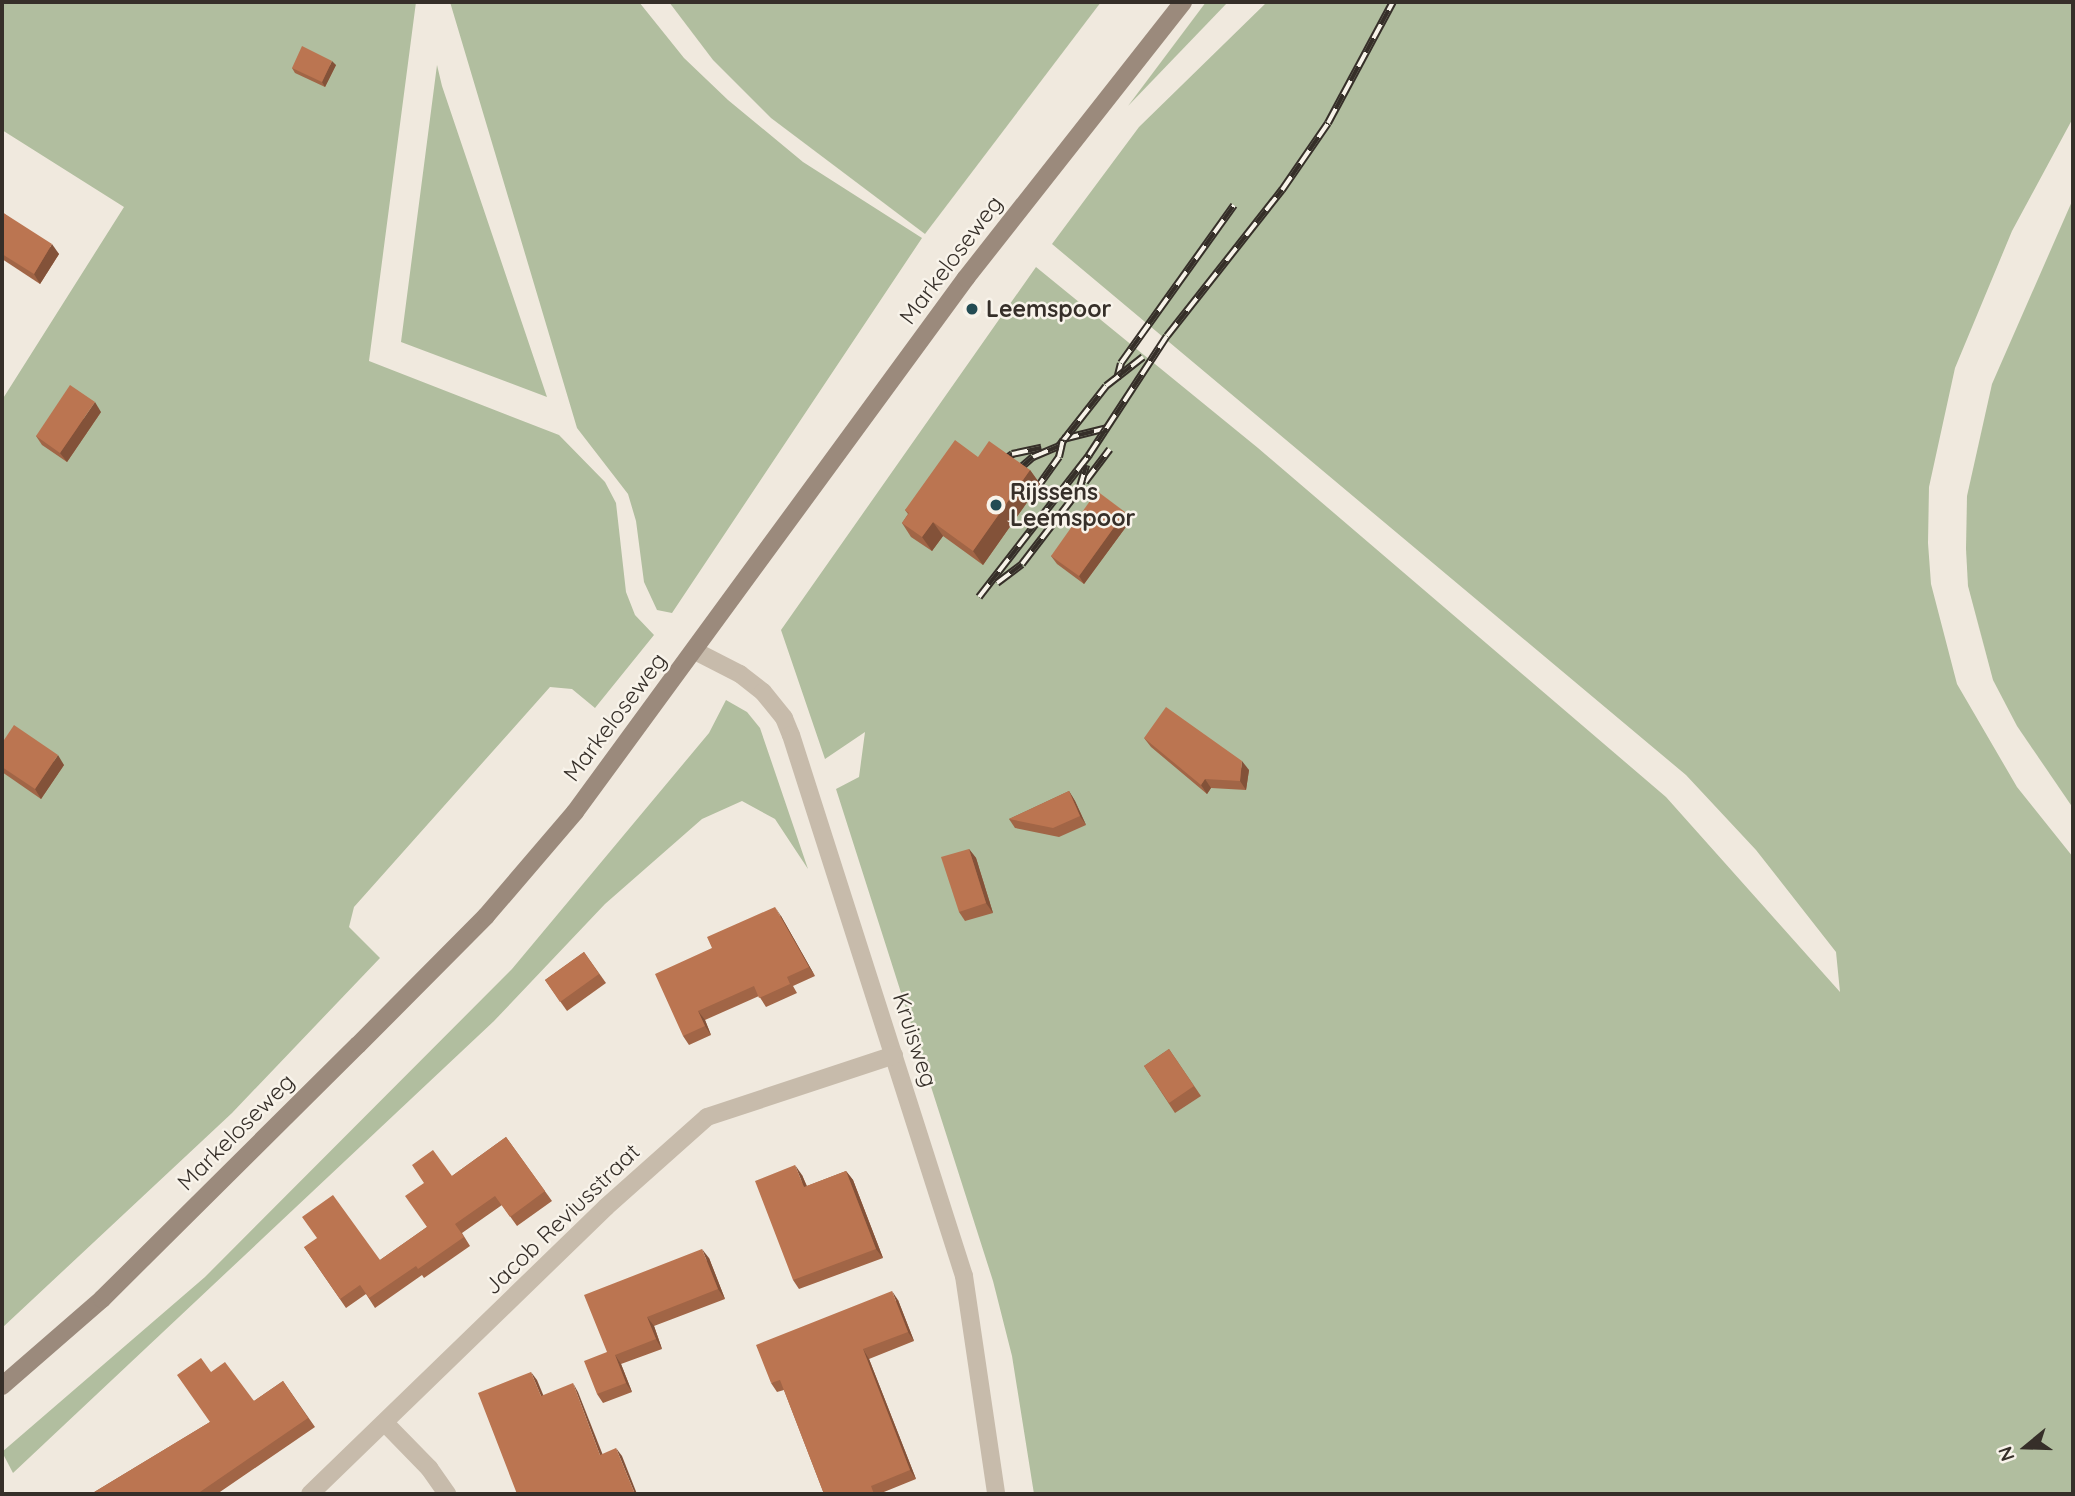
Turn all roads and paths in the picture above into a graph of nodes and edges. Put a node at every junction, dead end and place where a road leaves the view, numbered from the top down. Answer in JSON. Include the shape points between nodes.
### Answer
{"nodes":[{"id":1,"x":1183,"y":2,"type":"edge"},
{"id":2,"x":695,"y":650,"type":"junction"},
{"id":3,"x":894,"y":1055,"type":"junction"},
{"id":4,"x":2,"y":1386,"type":"edge"},
{"id":5,"x":386,"y":1424,"type":"junction"},
{"id":6,"x":310,"y":1494,"type":"edge"},
{"id":7,"x":447,"y":1494,"type":"edge"},
{"id":8,"x":996,"y":1494,"type":"edge"}],
"edges":[{"from":1,"to":2,"type":"main road","name":"Markeloseweg","via":[[966,278]]},
{"from":2,"to":3,"type":"street","name":"Kruisweg","via":[[740,674],[768,697],[784,719]]},
{"from":2,"to":4,"type":"main road","name":"Markeloseweg","via":[[575,812],[486,916],[102,1299]]},
{"from":3,"to":5,"type":"street","name":"Jacob Reviusstraat","via":[[708,1117],[606,1207]]},
{"from":3,"to":8,"type":"street","name":"Kruisweg","via":[[964,1276]]},
{"from":5,"to":6,"type":"street","name":"Jacob Reviusstraat"},
{"from":5,"to":7,"type":"street","via":[[429,1468]]}]}
